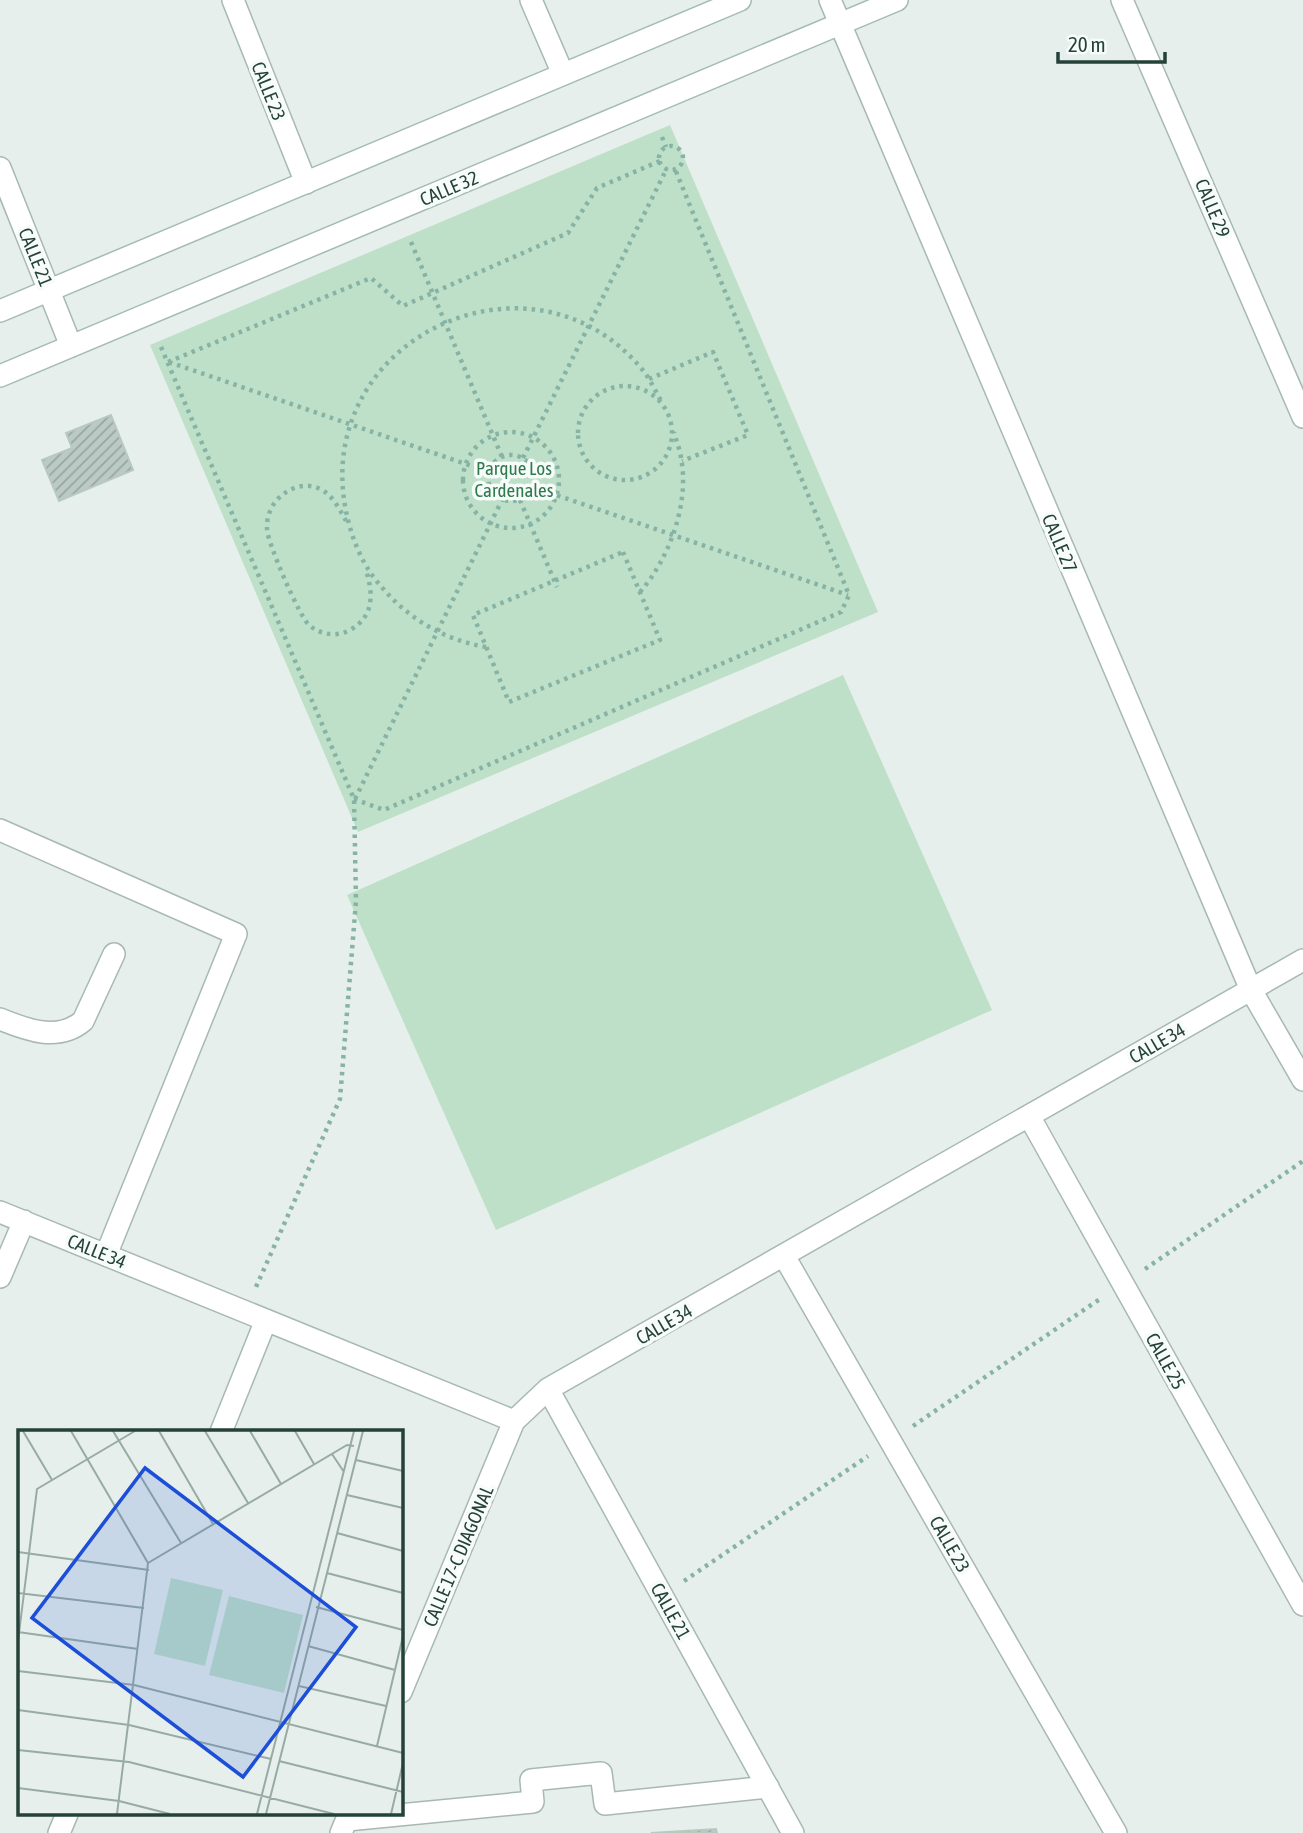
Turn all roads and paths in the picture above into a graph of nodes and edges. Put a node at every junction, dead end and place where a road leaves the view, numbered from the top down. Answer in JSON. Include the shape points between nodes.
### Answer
{"nodes":[{"id":1,"x":233,"y":0,"type":"edge"},
{"id":2,"x":531,"y":0,"type":"edge"},
{"id":3,"x":740,"y":0,"type":"edge"},
{"id":4,"x":830,"y":0,"type":"edge"},
{"id":5,"x":897,"y":0,"type":"edge"},
{"id":6,"x":1122,"y":0,"type":"edge"},
{"id":7,"x":839,"y":24,"type":"junction"},
{"id":8,"x":563,"y":74,"type":"junction"},
{"id":9,"x":662,"y":137,"type":"dead end"},
{"id":10,"x":666,"y":147,"type":"junction"},
{"id":11,"x":660,"y":161,"type":"junction"},
{"id":12,"x":0,"y":168,"type":"edge"},
{"id":13,"x":667,"y":168,"type":"junction"},
{"id":14,"x":675,"y":169,"type":"junction"},
{"id":15,"x":306,"y":183,"type":"junction"},
{"id":16,"x":411,"y":242,"type":"dead end"},
{"id":17,"x":49,"y":290,"type":"junction"},
{"id":18,"x":433,"y":293,"type":"junction"},
{"id":19,"x":0,"y":311,"type":"edge"},
{"id":20,"x":445,"y":322,"type":"junction"},
{"id":21,"x":588,"y":327,"type":"junction"},
{"id":22,"x":71,"y":346,"type":"junction"},
{"id":23,"x":161,"y":347,"type":"dead end"},
{"id":24,"x":168,"y":362,"type":"junction"},
{"id":25,"x":0,"y":376,"type":"edge"},
{"id":26,"x":648,"y":379,"type":"junction"},
{"id":27,"x":663,"y":404,"type":"junction"},
{"id":28,"x":1303,"y":417,"type":"edge"},
{"id":29,"x":671,"y":421,"type":"junction"},
{"id":30,"x":352,"y":425,"type":"junction"},
{"id":31,"x":493,"y":436,"type":"junction"},
{"id":32,"x":534,"y":438,"type":"junction"},
{"id":33,"x":502,"y":457,"type":"junction"},
{"id":34,"x":523,"y":458,"type":"junction"},
{"id":35,"x":682,"y":461,"type":"junction"},
{"id":36,"x":465,"y":464,"type":"junction"},
{"id":37,"x":489,"y":472,"type":"junction"},
{"id":38,"x":533,"y":487,"type":"junction"},
{"id":39,"x":556,"y":495,"type":"junction"},
{"id":40,"x":502,"y":500,"type":"junction"},
{"id":41,"x":520,"y":500,"type":"junction"},
{"id":42,"x":491,"y":524,"type":"junction"},
{"id":43,"x":531,"y":524,"type":"junction"},
{"id":44,"x":349,"y":527,"type":"junction"},
{"id":45,"x":673,"y":535,"type":"junction"},
{"id":46,"x":365,"y":566,"type":"junction"},
{"id":47,"x":556,"y":584,"type":"junction"},
{"id":48,"x":640,"y":592,"type":"junction"},
{"id":49,"x":849,"y":595,"type":"junction"},
{"id":50,"x":438,"y":631,"type":"junction"},
{"id":51,"x":486,"y":647,"type":"junction"},
{"id":52,"x":354,"y":799,"type":"junction"},
{"id":53,"x":0,"y":830,"type":"edge"},
{"id":54,"x":114,"y":954,"type":"dead end"},
{"id":55,"x":1303,"y":960,"type":"edge"},
{"id":56,"x":1251,"y":990,"type":"junction"},
{"id":57,"x":0,"y":1018,"type":"edge"},
{"id":58,"x":1303,"y":1080,"type":"edge"},
{"id":59,"x":1029,"y":1116,"type":"junction"},
{"id":60,"x":1303,"y":1161,"type":"edge"},
{"id":61,"x":0,"y":1212,"type":"edge"},
{"id":62,"x":24,"y":1221,"type":"junction"},
{"id":63,"x":106,"y":1255,"type":"junction"},
{"id":64,"x":783,"y":1256,"type":"junction"},
{"id":65,"x":1142,"y":1271,"type":"dead end"},
{"id":66,"x":0,"y":1277,"type":"edge"},
{"id":67,"x":256,"y":1288,"type":"dead end"},
{"id":68,"x":1107,"y":1294,"type":"dead end"},
{"id":69,"x":266,"y":1320,"type":"junction"},
{"id":70,"x":548,"y":1389,"type":"junction"},
{"id":71,"x":514,"y":1421,"type":"junction"},
{"id":72,"x":911,"y":1427,"type":"dead end"},
{"id":73,"x":222,"y":1430,"type":"edge"},
{"id":74,"x":876,"y":1450,"type":"dead end"},
{"id":75,"x":680,"y":1583,"type":"dead end"},
{"id":76,"x":1303,"y":1605,"type":"edge"},
{"id":77,"x":402,"y":1690,"type":"edge"},
{"id":78,"x":768,"y":1787,"type":"junction"},
{"id":79,"x":67,"y":1815,"type":"edge"},
{"id":80,"x":346,"y":1822,"type":"edge"},
{"id":81,"x":59,"y":1833,"type":"edge"},
{"id":82,"x":793,"y":1833,"type":"edge"},
{"id":83,"x":1116,"y":1833,"type":"edge"}],
"edges":[{"from":1,"to":15,"type":"street","name":"CALLE 23"},
{"from":2,"to":8,"type":"street"},
{"from":3,"to":8,"type":"street"},
{"from":4,"to":7,"type":"street","name":"CALLE 27"},
{"from":5,"to":7,"type":"street","name":"CALLE 32"},
{"from":6,"to":28,"type":"street","name":"CALLE 29"},
{"from":7,"to":22,"type":"street","name":"CALLE 32"},
{"from":7,"to":56,"type":"street","name":"CALLE 27"},
{"from":8,"to":15,"type":"street"},
{"from":9,"to":10,"type":"path"},
{"from":10,"to":11,"type":"path"},
{"from":10,"to":14,"type":"path","via":[[676,147],[681,153],[681,164]]},
{"from":11,"to":13,"type":"path"},
{"from":11,"to":18,"type":"path","via":[[597,188],[568,233]]},
{"from":12,"to":17,"type":"street","name":"CALLE 21"},
{"from":13,"to":14,"type":"path"},
{"from":13,"to":21,"type":"path"},
{"from":14,"to":49,"type":"path"},
{"from":15,"to":17,"type":"street"},
{"from":16,"to":18,"type":"path"},
{"from":17,"to":19,"type":"street"},
{"from":17,"to":22,"type":"street","name":"CALLE 21"},
{"from":18,"to":20,"type":"path"},
{"from":18,"to":24,"type":"path","via":[[403,306],[371,278]]},
{"from":20,"to":21,"type":"path","via":[[490,310],[532,309]]},
{"from":20,"to":30,"type":"path","via":[[413,340],[382,368],[359,404]]},
{"from":20,"to":31,"type":"path"},
{"from":21,"to":26,"type":"path","via":[[611,340]]},
{"from":21,"to":32,"type":"path"},
{"from":22,"to":25,"type":"street","name":"CALLE 32"},
{"from":23,"to":24,"type":"path"},
{"from":24,"to":30,"type":"path"},
{"from":24,"to":52,"type":"path"},
{"from":26,"to":27,"type":"path"},
{"from":26,"to":35,"type":"path","via":[[713,352],[748,435]]},
{"from":27,"to":29,"type":"path"},
{"from":27,"to":29,"type":"path","via":[[638,387],[608,388],[584,408],[578,438],[582,453],[591,466],[619,480],[649,474],[669,451]]},
{"from":29,"to":35,"type":"path"},
{"from":30,"to":36,"type":"path"},
{"from":30,"to":44,"type":"path","via":[[341,485]]},
{"from":31,"to":32,"type":"path","via":[[514,432]]},
{"from":31,"to":33,"type":"path"},
{"from":31,"to":36,"type":"path","via":[[483,440]]},
{"from":32,"to":34,"type":"path"},
{"from":32,"to":39,"type":"path","via":[[554,458],[559,473]]},
{"from":33,"to":34,"type":"path"},
{"from":33,"to":37,"type":"path"},
{"from":34,"to":38,"type":"path","via":[[534,471]]},
{"from":35,"to":45,"type":"path","via":[[681,503]]},
{"from":36,"to":37,"type":"path"},
{"from":36,"to":42,"type":"path","via":[[462,483],[466,498],[474,512]]},
{"from":37,"to":40,"type":"path","via":[[491,489]]},
{"from":38,"to":39,"type":"path"},
{"from":38,"to":41,"type":"path"},
{"from":39,"to":43,"type":"path","via":[[544,516]]},
{"from":39,"to":45,"type":"path"},
{"from":40,"to":41,"type":"path"},
{"from":40,"to":42,"type":"path"},
{"from":41,"to":43,"type":"path"},
{"from":42,"to":43,"type":"path","via":[[516,529]]},
{"from":42,"to":50,"type":"path"},
{"from":43,"to":47,"type":"path"},
{"from":44,"to":46,"type":"path"},
{"from":44,"to":46,"type":"path","via":[[320,489],[298,486],[276,501],[267,532],[299,613],[309,626],[332,635],[349,630],[370,608],[372,590]]},
{"from":45,"to":48,"type":"path"},
{"from":45,"to":49,"type":"path"},
{"from":46,"to":50,"type":"path","via":[[391,599]]},
{"from":47,"to":48,"type":"path","via":[[623,552]]},
{"from":47,"to":51,"type":"path","via":[[472,615]]},
{"from":48,"to":51,"type":"path","via":[[660,640],[509,702]]},
{"from":49,"to":52,"type":"path","via":[[841,612],[384,810]]},
{"from":50,"to":51,"type":"path","via":[[462,643]]},
{"from":50,"to":52,"type":"path"},
{"from":52,"to":67,"type":"path","via":[[356,901],[340,1099]]},
{"from":53,"to":63,"type":"street","via":[[236,934]]},
{"from":54,"to":57,"type":"street","via":[[83,1021],[75,1028],[54,1034]]},
{"from":55,"to":56,"type":"street","name":"CALLE 34"},
{"from":56,"to":58,"type":"street","name":"CALLE 27"},
{"from":56,"to":59,"type":"street","name":"CALLE 34"},
{"from":59,"to":64,"type":"street","name":"CALLE 34"},
{"from":59,"to":76,"type":"street","name":"CALLE 25"},
{"from":60,"to":65,"type":"path"},
{"from":61,"to":62,"type":"street","name":"CALLE 34"},
{"from":62,"to":63,"type":"street","name":"CALLE 34"},
{"from":62,"to":66,"type":"street"},
{"from":63,"to":69,"type":"street","name":"CALLE 34"},
{"from":64,"to":70,"type":"street","name":"CALLE 34"},
{"from":64,"to":83,"type":"street","name":"CALLE 23"},
{"from":68,"to":72,"type":"path"},
{"from":69,"to":71,"type":"street","name":"CALLE 34"},
{"from":69,"to":73,"type":"street"},
{"from":70,"to":71,"type":"street","name":"CALLE 34"},
{"from":70,"to":78,"type":"street","name":"CALLE 21"},
{"from":71,"to":77,"type":"street","name":"CALLE 17-C DIAGONAL"},
{"from":74,"to":75,"type":"path"},
{"from":78,"to":80,"type":"street","via":[[605,1804],[601,1773],[531,1780],[533,1802]]},
{"from":78,"to":82,"type":"street","name":"CALLE 21"},
{"from":79,"to":81,"type":"street"}]}
